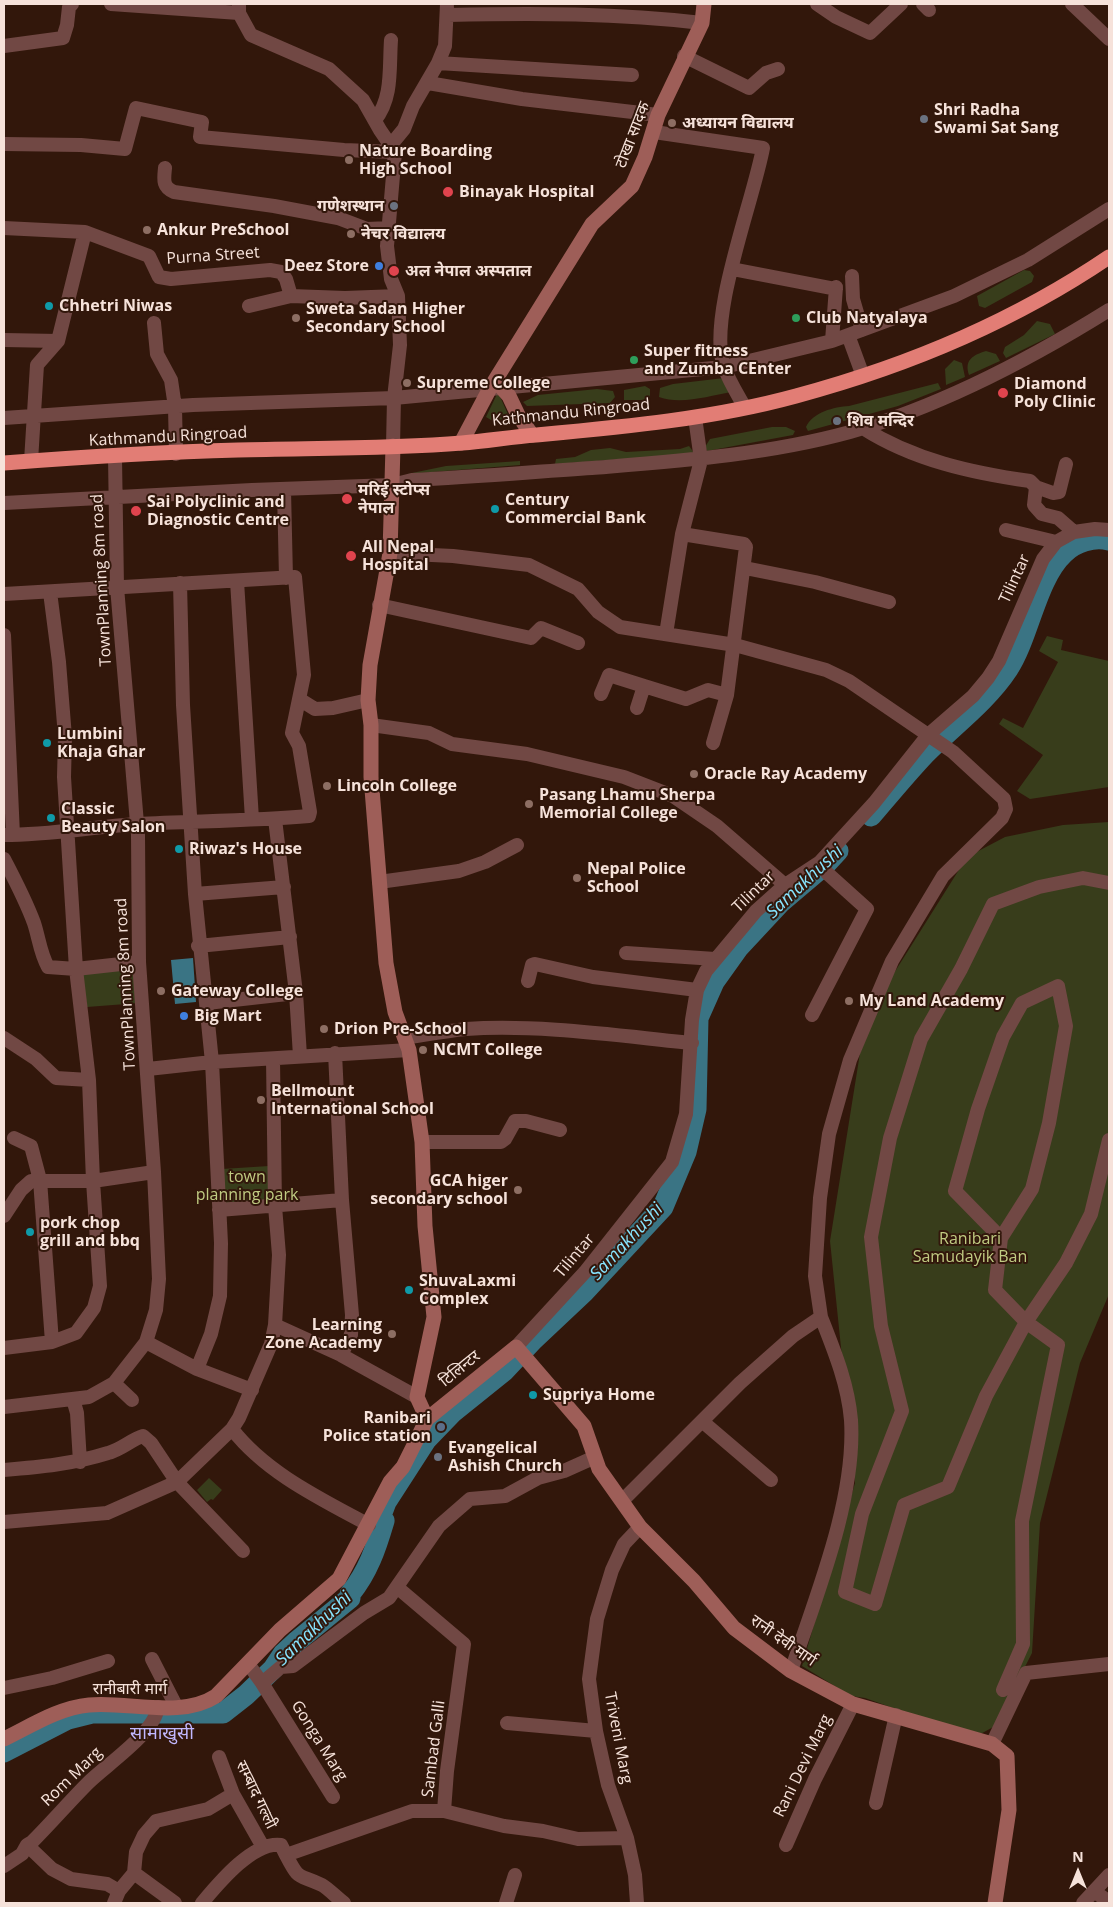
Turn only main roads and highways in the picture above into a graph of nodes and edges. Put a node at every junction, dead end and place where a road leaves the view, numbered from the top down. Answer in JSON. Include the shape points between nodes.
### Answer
{"nodes":[{"id":1,"x":1109,"y":258,"type":"edge"},
{"id":2,"x":4,"y":463,"type":"edge"}],
"edges":[{"from":1,"to":2,"type":"highway","name":"Kathmandu Ringroad","via":[[989,328],[863,376],[745,408],[620,427],[461,443],[235,450]]}]}
